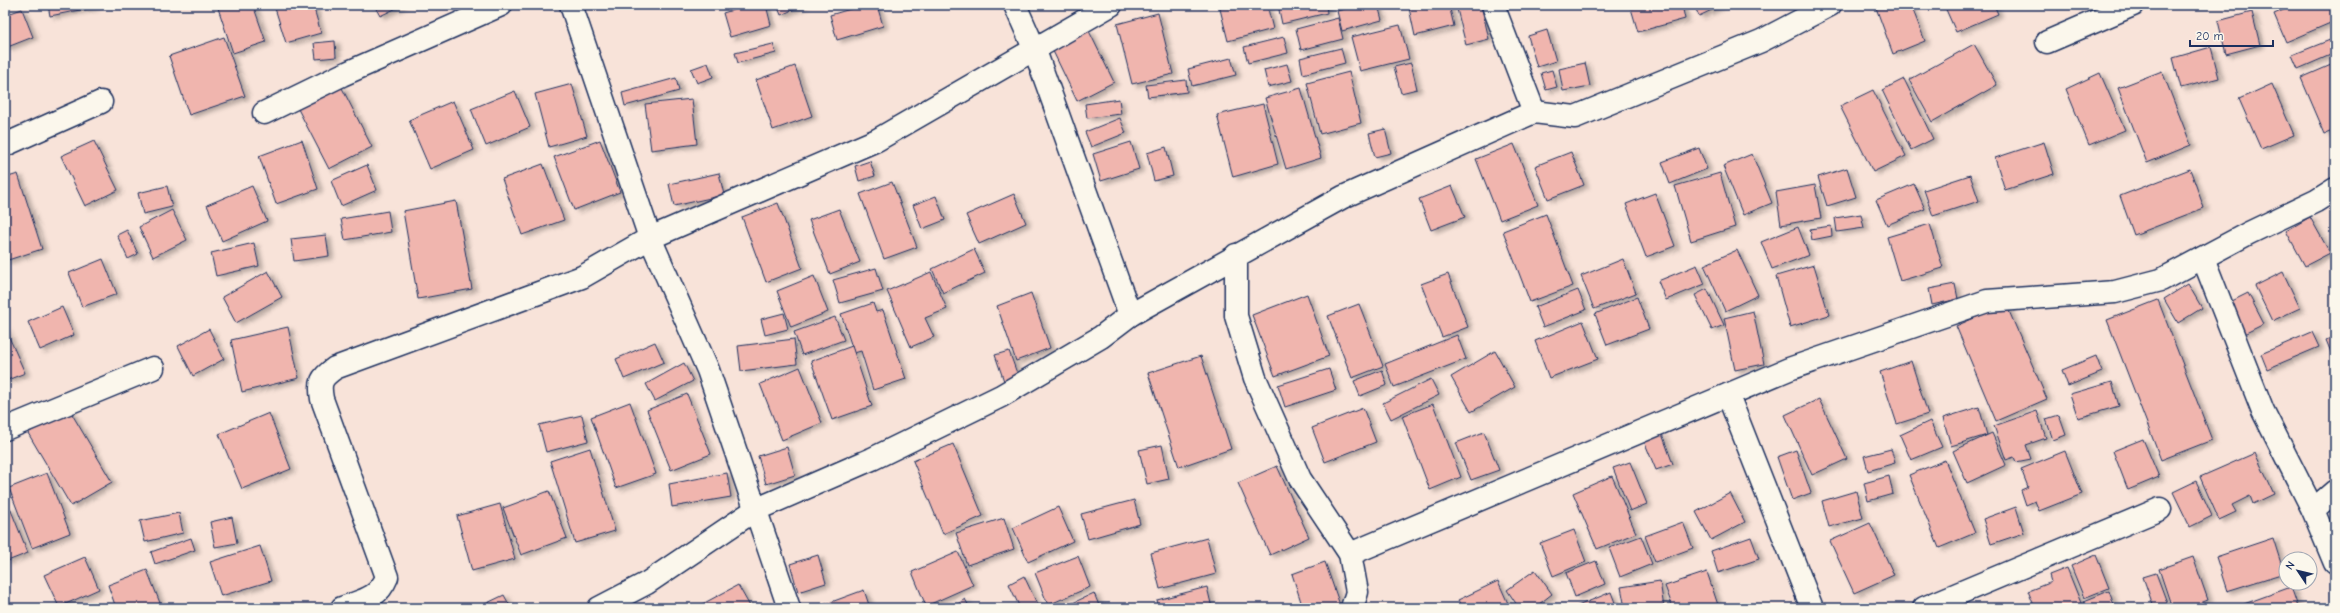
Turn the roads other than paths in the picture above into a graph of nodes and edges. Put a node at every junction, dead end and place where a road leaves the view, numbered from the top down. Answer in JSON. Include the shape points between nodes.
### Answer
{"nodes":[{"id":1,"x":501,"y":5,"type":"edge"},
{"id":2,"x":571,"y":5,"type":"edge"},
{"id":3,"x":1015,"y":5,"type":"edge"},
{"id":4,"x":1111,"y":5,"type":"edge"},
{"id":5,"x":1493,"y":5,"type":"edge"},
{"id":6,"x":1830,"y":5,"type":"edge"},
{"id":7,"x":2133,"y":5,"type":"edge"},
{"id":8,"x":2047,"y":42,"type":"dead end"},
{"id":9,"x":1034,"y":48,"type":"junction"},
{"id":10,"x":101,"y":102,"type":"dead end"},
{"id":11,"x":1534,"y":112,"type":"junction"},
{"id":12,"x":264,"y":113,"type":"dead end"},
{"id":13,"x":5,"y":145,"type":"edge"},
{"id":14,"x":2335,"y":189,"type":"edge"},
{"id":15,"x":650,"y":238,"type":"junction"},
{"id":16,"x":1236,"y":255,"type":"junction"},
{"id":17,"x":2203,"y":258,"type":"junction"},
{"id":18,"x":1130,"y":315,"type":"junction"},
{"id":19,"x":153,"y":368,"type":"dead end"},
{"id":20,"x":1728,"y":395,"type":"junction"},
{"id":21,"x":5,"y":429,"type":"edge"},
{"id":22,"x":2335,"y":490,"type":"edge"},
{"id":23,"x":755,"y":510,"type":"junction"},
{"id":24,"x":2160,"y":510,"type":"dead end"},
{"id":25,"x":2313,"y":510,"type":"junction"},
{"id":26,"x":1350,"y":554,"type":"junction"},
{"id":27,"x":2335,"y":564,"type":"edge"},
{"id":28,"x":342,"y":608,"type":"edge"},
{"id":29,"x":599,"y":608,"type":"edge"},
{"id":30,"x":790,"y":608,"type":"edge"},
{"id":31,"x":1352,"y":608,"type":"edge"},
{"id":32,"x":1812,"y":608,"type":"edge"},
{"id":33,"x":1924,"y":608,"type":"edge"}],
"edges":[{"from":1,"to":12,"type":"street","via":[[342,75]]},
{"from":2,"to":15,"type":"street"},
{"from":3,"to":9,"type":"street"},
{"from":4,"to":9,"type":"street"},
{"from":5,"to":11,"type":"street"},
{"from":6,"to":11,"type":"street","via":[[1761,41],[1575,117]]},
{"from":7,"to":8,"type":"street"},
{"from":9,"to":15,"type":"street","via":[[877,140]]},
{"from":9,"to":18,"type":"street"},
{"from":10,"to":13,"type":"street"},
{"from":11,"to":16,"type":"street","via":[[1343,197]]},
{"from":14,"to":17,"type":"street"},
{"from":15,"to":23,"type":"street","via":[[708,370]]},
{"from":15,"to":28,"type":"street","via":[[582,277],[335,368],[324,376],[320,387],[322,399],[387,577],[382,590],[365,600]]},
{"from":16,"to":18,"type":"street"},
{"from":16,"to":26,"type":"street","via":[[1236,316],[1255,378],[1300,479]]},
{"from":17,"to":20,"type":"street","via":[[2161,280],[2115,292],[1987,301],[1789,369]]},
{"from":17,"to":25,"type":"street","via":[[2263,411]]},
{"from":18,"to":23,"type":"street","via":[[1100,337],[1001,396],[872,459]]},
{"from":19,"to":21,"type":"street"},
{"from":20,"to":26,"type":"street"},
{"from":20,"to":32,"type":"street"},
{"from":22,"to":25,"type":"street"},
{"from":23,"to":29,"type":"street","via":[[647,583]]},
{"from":23,"to":30,"type":"street"},
{"from":24,"to":33,"type":"street"},
{"from":25,"to":27,"type":"street"},
{"from":26,"to":31,"type":"street","via":[[1357,592]]}]}
